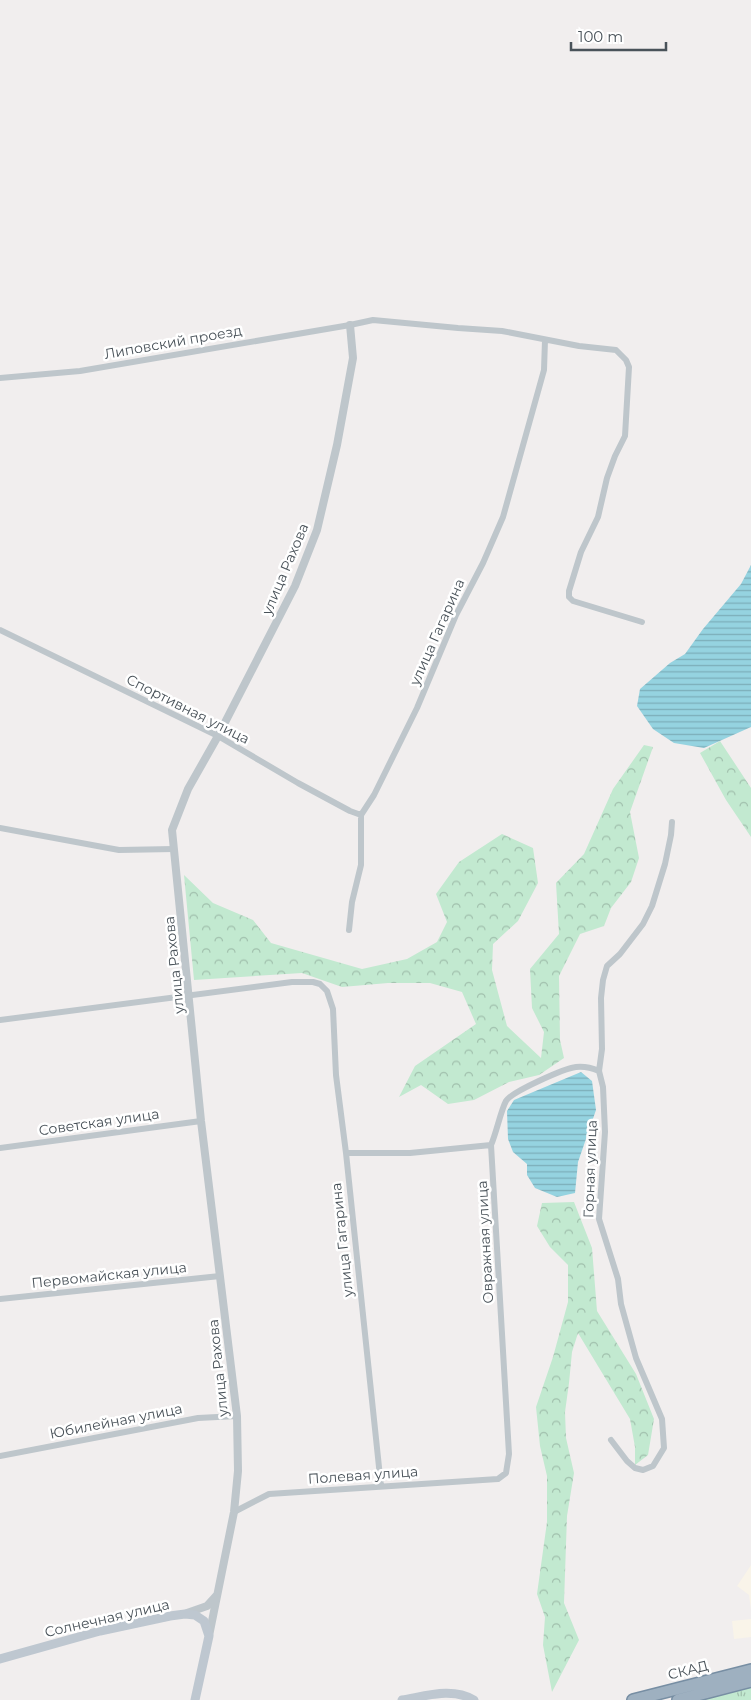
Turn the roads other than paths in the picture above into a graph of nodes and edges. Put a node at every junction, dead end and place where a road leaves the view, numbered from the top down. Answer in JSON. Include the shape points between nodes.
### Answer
{"nodes":[{"id":1,"x":350,"y":325,"type":"junction"},
{"id":2,"x":545,"y":340,"type":"junction"},
{"id":3,"x":0,"y":378,"type":"edge"},
{"id":4,"x":642,"y":622,"type":"dead end"},
{"id":5,"x":0,"y":630,"type":"edge"},
{"id":6,"x":218,"y":736,"type":"junction"},
{"id":7,"x":361,"y":815,"type":"junction"},
{"id":8,"x":672,"y":822,"type":"dead end"},
{"id":9,"x":0,"y":828,"type":"edge"},
{"id":10,"x":174,"y":849,"type":"junction"},
{"id":11,"x":349,"y":930,"type":"dead end"},
{"id":12,"x":189,"y":995,"type":"junction"},
{"id":13,"x":0,"y":1020,"type":"edge"},
{"id":14,"x":599,"y":1071,"type":"junction"},
{"id":15,"x":201,"y":1121,"type":"junction"},
{"id":16,"x":491,"y":1146,"type":"junction"},
{"id":17,"x":0,"y":1148,"type":"edge"},
{"id":18,"x":346,"y":1153,"type":"junction"},
{"id":19,"x":220,"y":1276,"type":"junction"},
{"id":20,"x":0,"y":1299,"type":"edge"},
{"id":21,"x":237,"y":1416,"type":"junction"},
{"id":22,"x":610,"y":1440,"type":"dead end"},
{"id":23,"x":0,"y":1456,"type":"edge"},
{"id":24,"x":498,"y":1479,"type":"joint"},
{"id":25,"x":380,"y":1486,"type":"junction"},
{"id":26,"x":234,"y":1512,"type":"junction"},
{"id":27,"x":218,"y":1594,"type":"junction"},
{"id":28,"x":185,"y":1614,"type":"junction"},
{"id":29,"x":209,"y":1636,"type":"junction"},
{"id":30,"x":0,"y":1659,"type":"edge"},
{"id":31,"x":751,"y":1670,"type":"edge"},
{"id":32,"x":751,"y":1681,"type":"edge"},
{"id":33,"x":195,"y":1700,"type":"edge"},
{"id":34,"x":402,"y":1700,"type":"edge"},
{"id":35,"x":474,"y":1700,"type":"edge"},
{"id":36,"x":633,"y":1700,"type":"edge"},
{"id":37,"x":678,"y":1700,"type":"edge"}],
"edges":[{"from":1,"to":2,"type":"street","name":"Липовский проезд","via":[[373,320],[502,330]]},
{"from":1,"to":3,"type":"street","name":"Липовский проезд","via":[[80,371]]},
{"from":1,"to":6,"type":"street","name":"улица Рахова","via":[[353,358],[317,530],[295,586]]},
{"from":2,"to":4,"type":"street","name":"Липовский проезд","via":[[616,350],[629,367],[625,436],[607,478],[598,517],[581,552],[569,597]]},
{"from":2,"to":7,"type":"street","name":"улица Гагарина","via":[[544,370],[503,517],[484,563],[456,615],[417,708]]},
{"from":5,"to":6,"type":"street","name":"Спортивная улица"},
{"from":6,"to":7,"type":"street","name":"Спортивная улица"},
{"from":6,"to":10,"type":"street","name":"улица Рахова","via":[[188,789],[172,830]]},
{"from":7,"to":11,"type":"street","via":[[361,865]]},
{"from":8,"to":14,"type":"street","name":"Горная улица","via":[[665,864],[652,906],[639,929],[607,966],[601,998]]},
{"from":9,"to":10,"type":"street","via":[[119,850]]},
{"from":10,"to":12,"type":"street","name":"улица Рахова"},
{"from":12,"to":13,"type":"street"},
{"from":12,"to":15,"type":"street","name":"улица Рахова"},
{"from":12,"to":18,"type":"street","name":"улица Гагарина","via":[[299,982],[320,984],[327,991],[333,1009],[336,1075]]},
{"from":14,"to":16,"type":"street","via":[[575,1067],[511,1095]]},
{"from":14,"to":22,"type":"street","name":"Горная улица","via":[[605,1132],[599,1219],[618,1279],[621,1304],[636,1358],[662,1419],[664,1448],[653,1466],[643,1470],[627,1461]]},
{"from":15,"to":17,"type":"street","name":"Советская улица"},
{"from":15,"to":19,"type":"street","name":"улица Рахова"},
{"from":16,"to":18,"type":"street","via":[[410,1153]]},
{"from":16,"to":24,"type":"street","name":"Овражная улица","via":[[509,1454],[506,1473]]},
{"from":18,"to":25,"type":"street","name":"улица Гагарина"},
{"from":19,"to":20,"type":"street","name":"Первомайская улица"},
{"from":19,"to":21,"type":"street","name":"улица Рахова"},
{"from":21,"to":23,"type":"street","name":"Юбилейная улица","via":[[198,1418]]},
{"from":21,"to":26,"type":"street","name":"улица Рахова","via":[[238,1471]]},
{"from":24,"to":25,"type":"street","name":"Полевая улица"},
{"from":25,"to":26,"type":"street","name":"Полевая улица","via":[[269,1494]]},
{"from":26,"to":27,"type":"street","name":"улица Рахова"},
{"from":27,"to":28,"type":"street","via":[[207,1606]]},
{"from":27,"to":29,"type":"street","name":"улица Рахова"},
{"from":28,"to":29,"type":"main road","name":"Солнечная улица","via":[[200,1617],[208,1627]]},
{"from":28,"to":30,"type":"main road","name":"Солнечная улица","via":[[100,1631]]},
{"from":29,"to":33,"type":"main road"},
{"from":31,"to":36,"type":"highway","name":"СКАД"},
{"from":32,"to":37,"type":"highway","name":"СКАД"},
{"from":34,"to":35,"type":"main road","via":[[444,1693],[464,1695]]}]}
